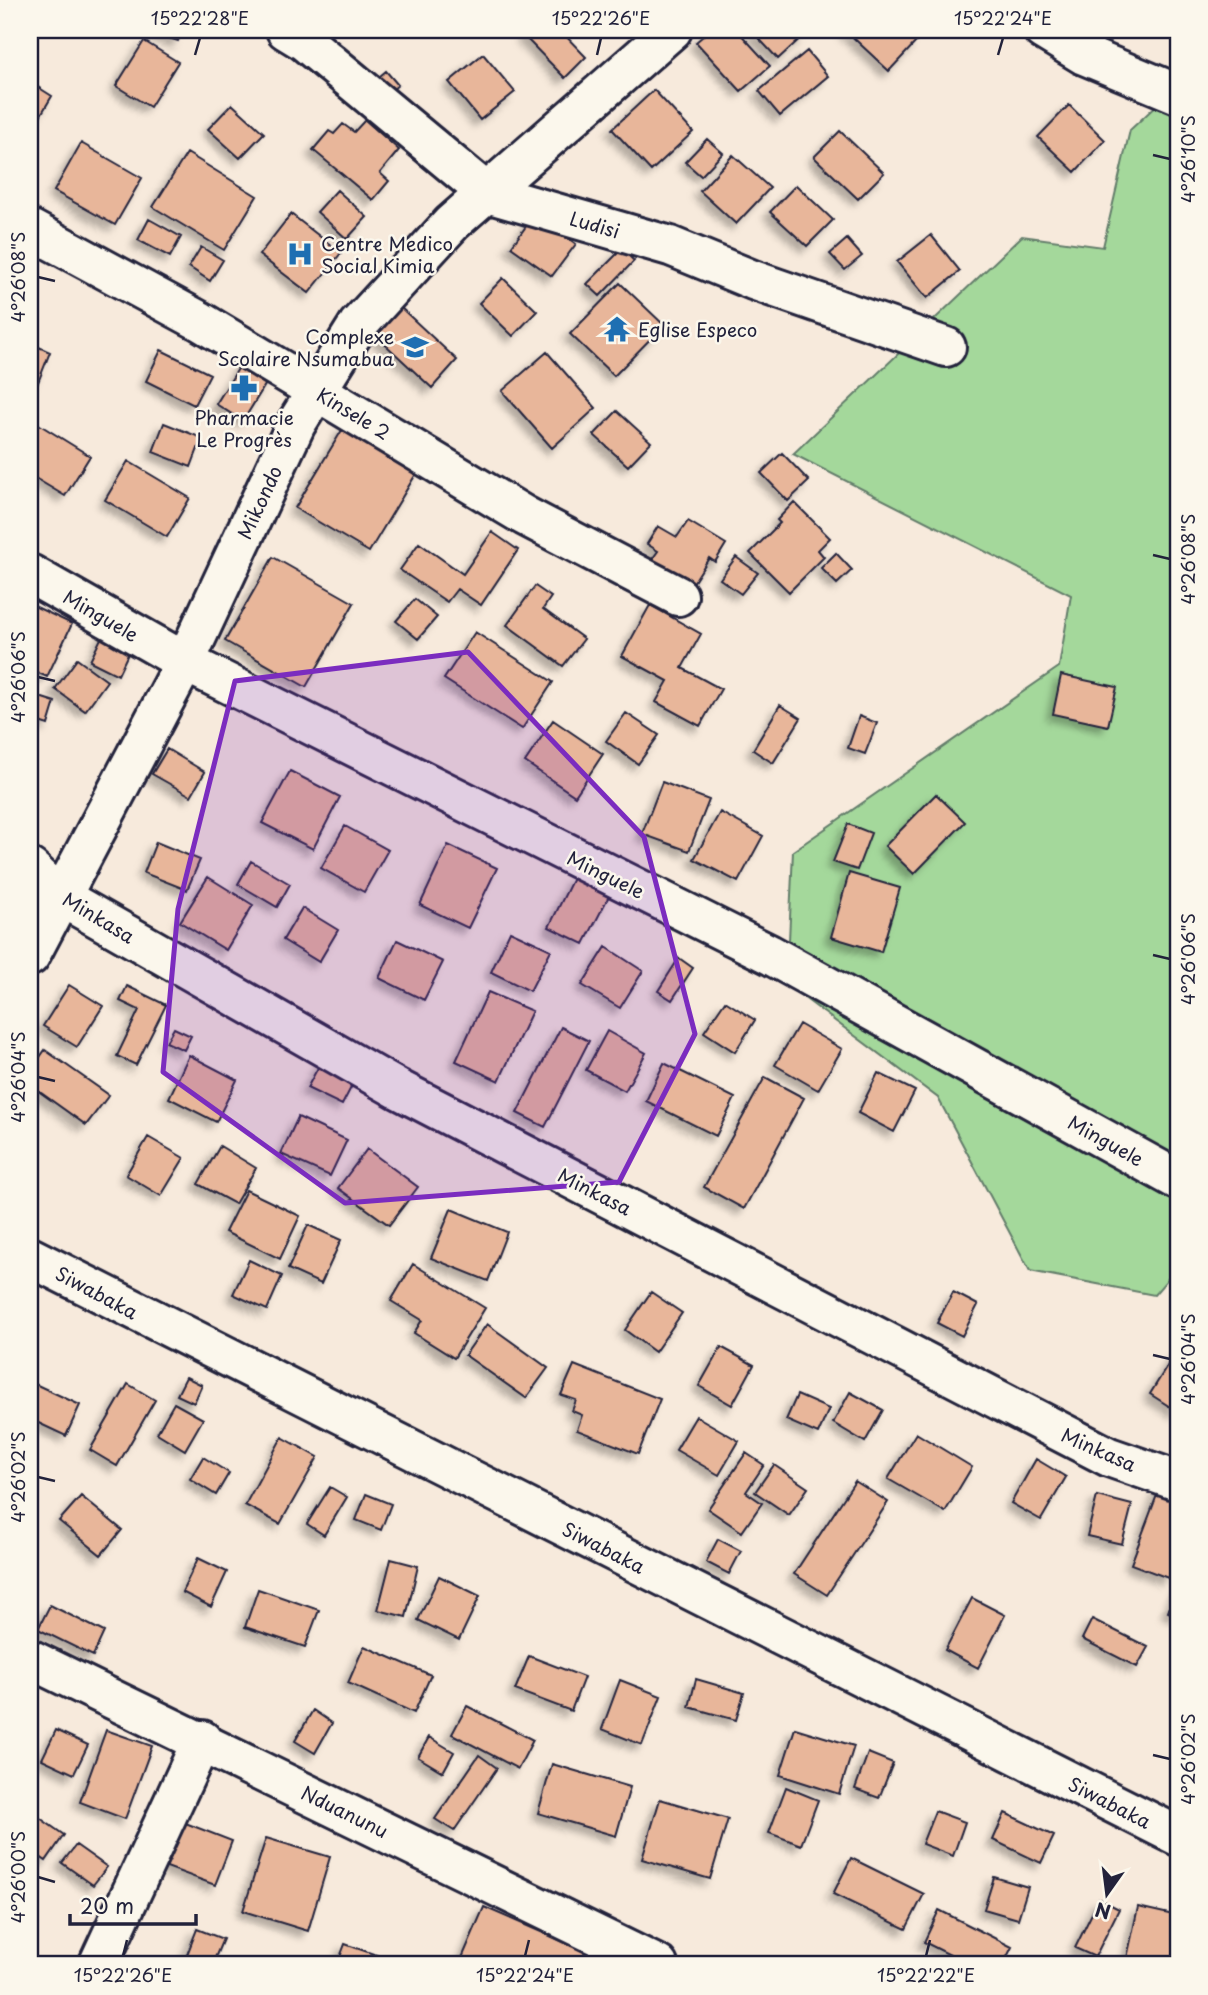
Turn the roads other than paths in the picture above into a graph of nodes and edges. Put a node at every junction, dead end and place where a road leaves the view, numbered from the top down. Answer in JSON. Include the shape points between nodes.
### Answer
{"nodes":[{"id":1,"x":286,"y":30,"type":"edge"},
{"id":2,"x":672,"y":30,"type":"edge"},
{"id":3,"x":1043,"y":30,"type":"edge"},
{"id":4,"x":1178,"y":94,"type":"edge"},
{"id":5,"x":487,"y":192,"type":"junction"},
{"id":6,"x":30,"y":229,"type":"edge"},
{"id":7,"x":946,"y":347,"type":"dead end"},
{"id":8,"x":316,"y":390,"type":"junction"},
{"id":9,"x":30,"y":574,"type":"edge"},
{"id":10,"x":678,"y":596,"type":"dead end"},
{"id":11,"x":185,"y":662,"type":"junction"},
{"id":12,"x":30,"y":868,"type":"edge"},
{"id":13,"x":61,"y":897,"type":"junction"},
{"id":14,"x":30,"y":956,"type":"edge"},
{"id":15,"x":1178,"y":1180,"type":"edge"},
{"id":16,"x":30,"y":1257,"type":"edge"},
{"id":17,"x":1178,"y":1481,"type":"edge"},
{"id":18,"x":30,"y":1659,"type":"edge"},
{"id":19,"x":202,"y":1741,"type":"junction"},
{"id":20,"x":1178,"y":1836,"type":"edge"},
{"id":21,"x":98,"y":1965,"type":"edge"},
{"id":22,"x":658,"y":1965,"type":"edge"}],
"edges":[{"from":1,"to":5,"type":"street","name":"Ludisi"},
{"from":2,"to":5,"type":"street","name":"Mikondo"},
{"from":3,"to":4,"type":"street","via":[[1084,55]]},
{"from":5,"to":7,"type":"street","name":"Ludisi","via":[[670,246],[752,280]]},
{"from":5,"to":8,"type":"street","name":"Mikondo","via":[[358,324]]},
{"from":6,"to":8,"type":"street","name":"Kinsele 2"},
{"from":8,"to":10,"type":"street","name":"Kinsele 2","via":[[525,516]]},
{"from":8,"to":11,"type":"street","name":"Mikondo"},
{"from":9,"to":11,"type":"street","name":"Minguele"},
{"from":11,"to":13,"type":"street","name":"Mikondo"},
{"from":11,"to":15,"type":"street","name":"Minguele","via":[[769,954]]},
{"from":12,"to":13,"type":"street","name":"Minkasa"},
{"from":13,"to":14,"type":"street","name":"Mikondo"},
{"from":13,"to":17,"type":"street","name":"Minkasa","via":[[398,1089],[1109,1457]]},
{"from":16,"to":20,"type":"street","name":"Siwabaka"},
{"from":18,"to":19,"type":"street","name":"Nduanunu"},
{"from":19,"to":21,"type":"street"},
{"from":19,"to":22,"type":"street","name":"Nduanunu"}]}
